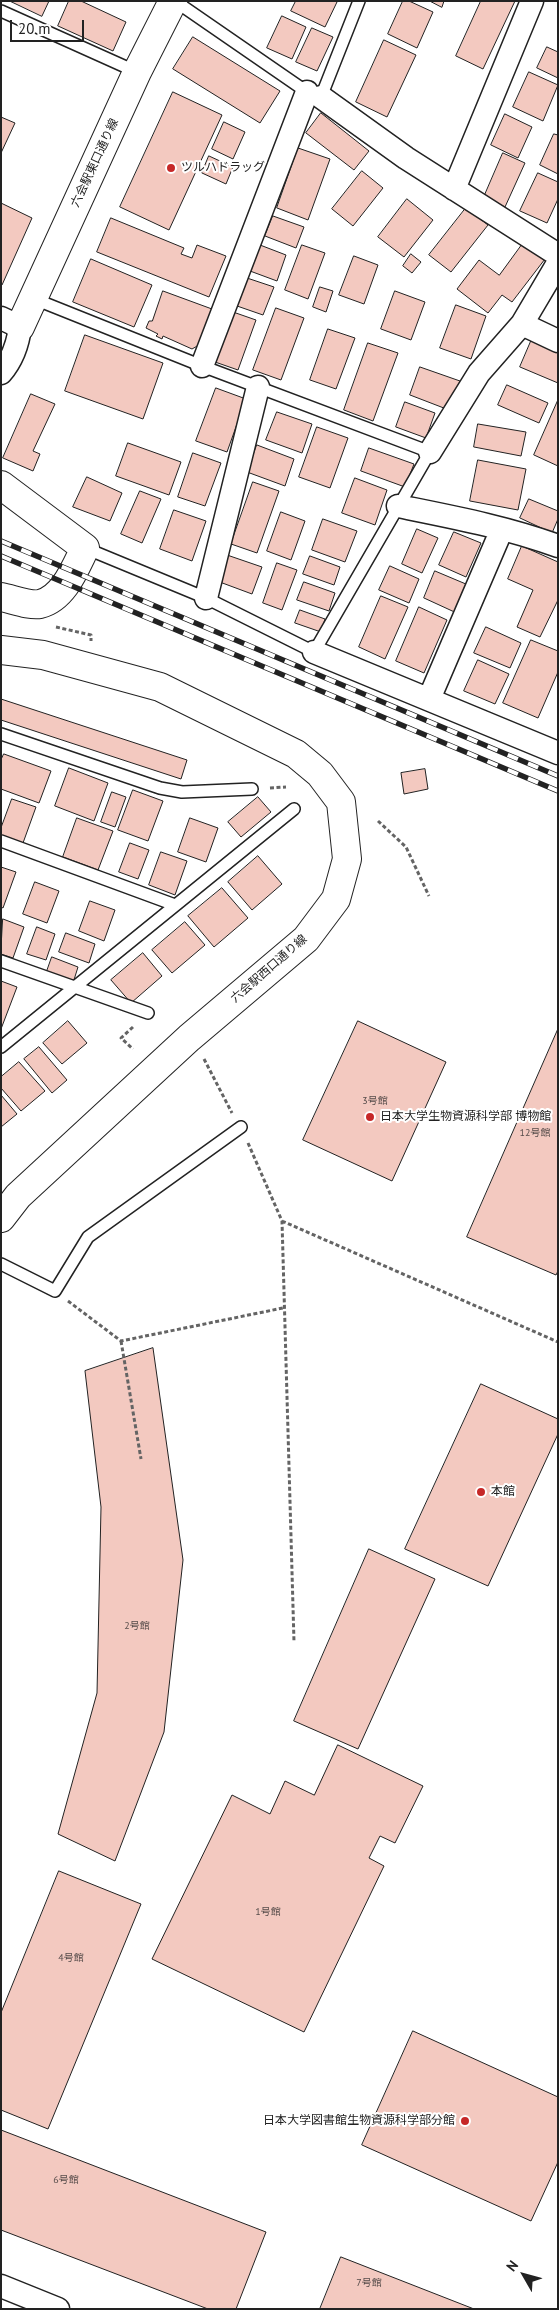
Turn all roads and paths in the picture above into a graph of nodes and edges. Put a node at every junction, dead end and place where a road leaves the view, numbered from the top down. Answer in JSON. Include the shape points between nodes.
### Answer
{"nodes":[{"id":1,"x":174,"y":1,"type":"edge"},
{"id":2,"x":359,"y":1,"type":"edge"},
{"id":3,"x":532,"y":1,"type":"edge"},
{"id":4,"x":1,"y":12,"type":"edge"},
{"id":5,"x":137,"y":72,"type":"junction"},
{"id":6,"x":314,"y":94,"type":"junction"},
{"id":7,"x":454,"y":189,"type":"junction"},
{"id":8,"x":558,"y":255,"type":"edge"},
{"id":9,"x":558,"y":263,"type":"edge"},
{"id":10,"x":32,"y":298,"type":"junction"},
{"id":11,"x":10,"y":322,"type":"edge"},
{"id":12,"x":522,"y":324,"type":"junction"},
{"id":13,"x":558,"y":341,"type":"edge"},
{"id":14,"x":202,"y":366,"type":"junction"},
{"id":15,"x":1,"y":373,"type":"edge"},
{"id":16,"x":258,"y":387,"type":"junction"},
{"id":17,"x":430,"y":452,"type":"junction"},
{"id":18,"x":1,"y":484,"type":"edge"},
{"id":19,"x":398,"y":506,"type":"junction"},
{"id":20,"x":502,"y":529,"type":"junction"},
{"id":21,"x":558,"y":546,"type":"edge"},
{"id":22,"x":85,"y":548,"type":"junction"},
{"id":23,"x":1,"y":597,"type":"edge"},
{"id":24,"x":206,"y":598,"type":"junction"},
{"id":25,"x":50,"y":625,"type":"dead end"},
{"id":26,"x":90,"y":635,"type":"dead end"},
{"id":27,"x":1,"y":650,"type":"edge"},
{"id":28,"x":314,"y":652,"type":"junction"},
{"id":29,"x":429,"y":699,"type":"junction"},
{"id":30,"x":1,"y":734,"type":"edge"},
{"id":31,"x":558,"y":753,"type":"edge"},
{"id":32,"x":252,"y":789,"type":"dead end"},
{"id":33,"x":294,"y":809,"type":"dead end"},
{"id":34,"x":378,"y":821,"type":"dead end"},
{"id":35,"x":1,"y":841,"type":"edge"},
{"id":36,"x":429,"y":896,"type":"dead end"},
{"id":37,"x":175,"y":905,"type":"junction"},
{"id":38,"x":1,"y":961,"type":"edge"},
{"id":39,"x":76,"y":986,"type":"junction"},
{"id":40,"x":148,"y":1013,"type":"joint"},
{"id":41,"x":1,"y":1047,"type":"edge"},
{"id":42,"x":133,"y":1049,"type":"dead end"},
{"id":43,"x":206,"y":1062,"type":"dead end"},
{"id":44,"x":241,"y":1127,"type":"junction"},
{"id":45,"x":1,"y":1218,"type":"edge"},
{"id":46,"x":282,"y":1220,"type":"junction"},
{"id":47,"x":1,"y":1264,"type":"edge"},
{"id":48,"x":55,"y":1291,"type":"junction"},
{"id":49,"x":283,"y":1308,"type":"junction"},
{"id":50,"x":121,"y":1341,"type":"junction"},
{"id":51,"x":558,"y":1342,"type":"edge"},
{"id":52,"x":141,"y":1459,"type":"dead end"},
{"id":53,"x":294,"y":1642,"type":"dead end"},
{"id":54,"x":1,"y":2286,"type":"edge"},
{"id":55,"x":58,"y":2309,"type":"edge"}],
"edges":[{"from":1,"to":5,"type":"street","name":"六会駅東口通り線"},
{"from":1,"to":6,"type":"lane"},
{"from":2,"to":6,"type":"lane"},
{"from":3,"to":7,"type":"street"},
{"from":4,"to":5,"type":"lane"},
{"from":5,"to":10,"type":"street","name":"六会駅東口通り線"},
{"from":6,"to":7,"type":"street"},
{"from":6,"to":14,"type":"street"},
{"from":7,"to":8,"type":"street"},
{"from":9,"to":12,"type":"street"},
{"from":10,"to":11,"type":"street","name":"六会駅東口通り線"},
{"from":10,"to":14,"type":"lane"},
{"from":11,"to":15,"type":"street","via":[[18,340],[8,365]]},
{"from":12,"to":13,"type":"street"},
{"from":12,"to":17,"type":"street","via":[[479,373]]},
{"from":14,"to":16,"type":"lane"},
{"from":16,"to":17,"type":"lane"},
{"from":16,"to":24,"type":"street"},
{"from":17,"to":19,"type":"lane"},
{"from":18,"to":22,"type":"street"},
{"from":19,"to":20,"type":"street"},
{"from":19,"to":28,"type":"lane"},
{"from":20,"to":21,"type":"street"},
{"from":20,"to":29,"type":"street"},
{"from":22,"to":23,"type":"street","via":[[74,571],[54,597],[38,604]]},
{"from":22,"to":24,"type":"lane"},
{"from":24,"to":28,"type":"lane"},
{"from":25,"to":26,"type":"path"},
{"from":27,"to":45,"type":"street","name":"六会駅西口通り線","via":[[43,656],[160,687],[296,754],[320,774],[340,802],[347,859],[336,899],[306,939],[189,1038],[18,1196]]},
{"from":28,"to":29,"type":"street"},
{"from":29,"to":31,"type":"street"},
{"from":30,"to":32,"type":"lane","via":[[160,788],[182,792]]},
{"from":33,"to":37,"type":"lane"},
{"from":34,"to":36,"type":"path","via":[[406,847]]},
{"from":35,"to":37,"type":"lane"},
{"from":37,"to":39,"type":"lane"},
{"from":38,"to":39,"type":"lane"},
{"from":39,"to":40,"type":"lane"},
{"from":39,"to":41,"type":"lane"},
{"from":40,"to":42,"type":"path","via":[[121,1038]]},
{"from":43,"to":44,"type":"path"},
{"from":44,"to":46,"type":"path"},
{"from":44,"to":48,"type":"lane","via":[[88,1237]]},
{"from":46,"to":49,"type":"path"},
{"from":46,"to":51,"type":"path"},
{"from":47,"to":48,"type":"lane"},
{"from":48,"to":50,"type":"path"},
{"from":49,"to":50,"type":"path"},
{"from":49,"to":53,"type":"path"},
{"from":50,"to":52,"type":"path"},
{"from":54,"to":55,"type":"street"}]}
